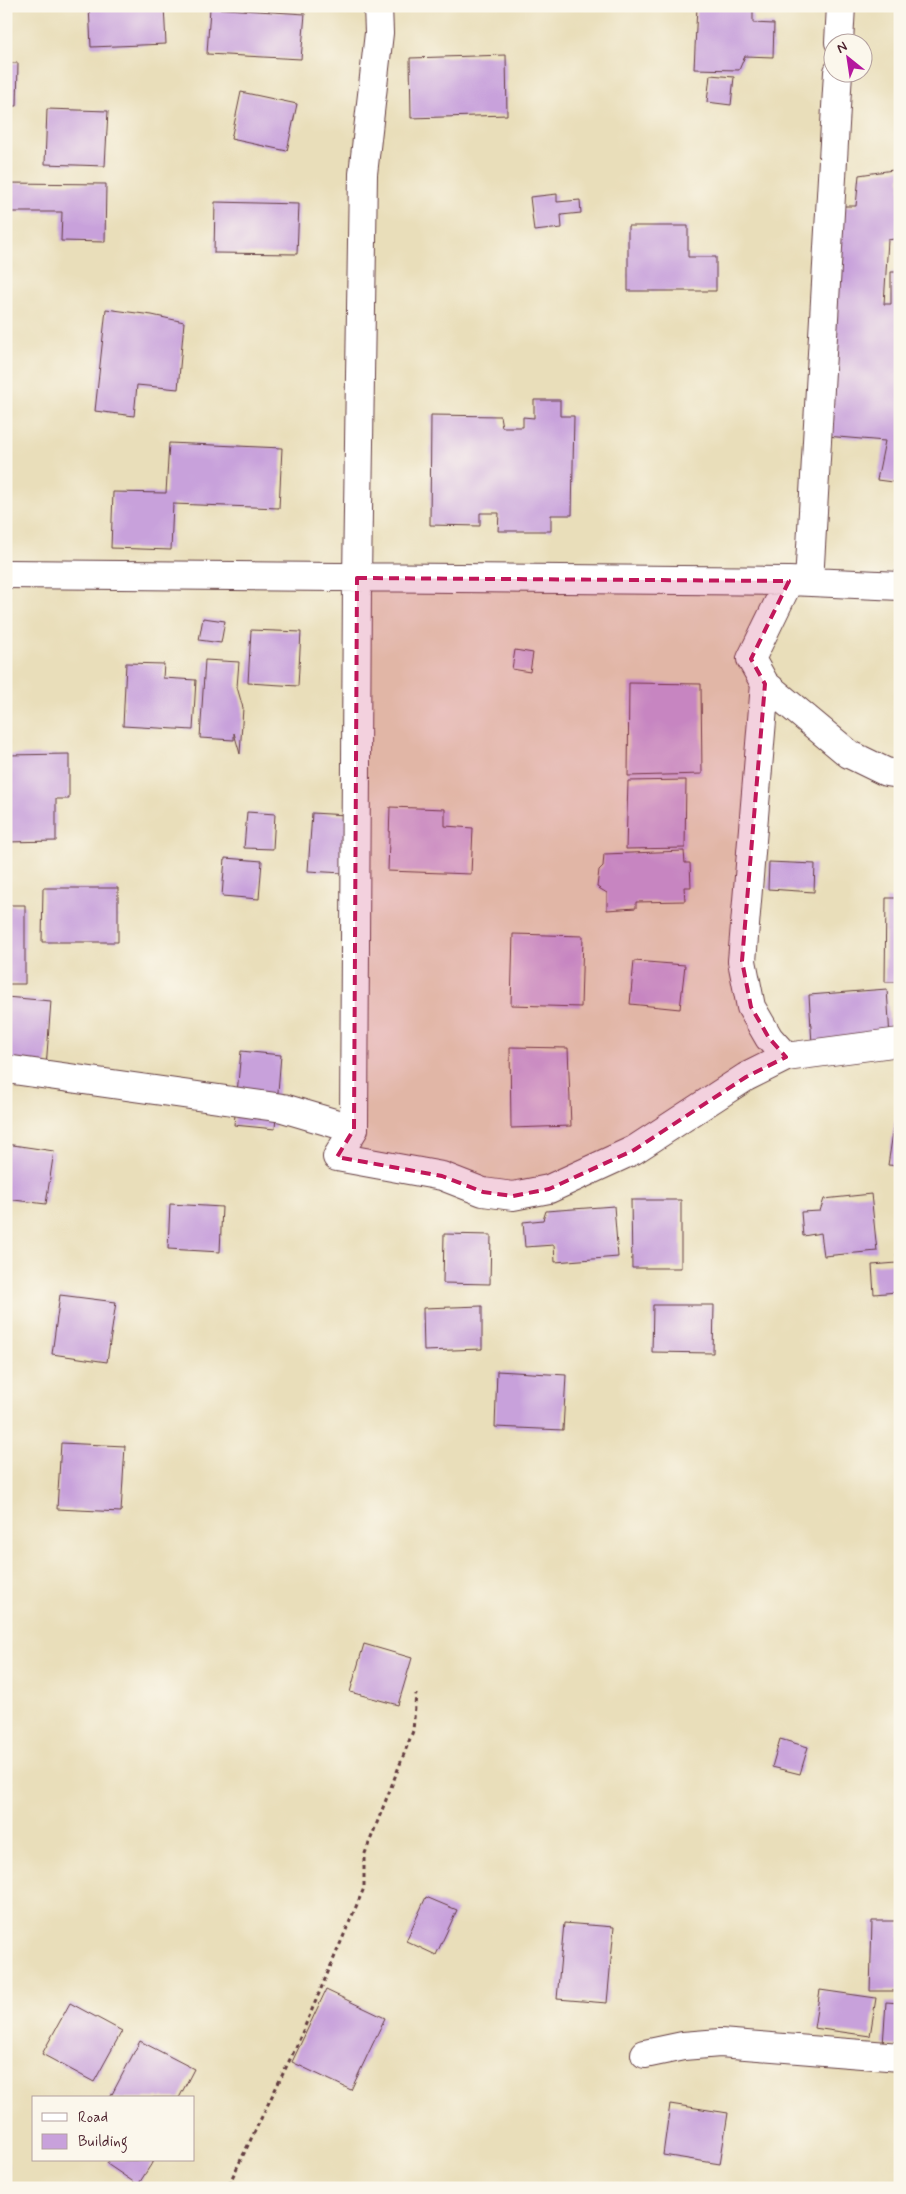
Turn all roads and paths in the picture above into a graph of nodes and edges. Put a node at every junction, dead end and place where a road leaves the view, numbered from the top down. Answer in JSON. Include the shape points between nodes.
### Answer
{"nodes":[{"id":1,"x":378,"y":6,"type":"edge"},
{"id":2,"x":841,"y":6,"type":"edge"},
{"id":3,"x":840,"y":32,"type":"edge"},
{"id":4,"x":837,"y":82,"type":"edge"},
{"id":5,"x":6,"y":574,"type":"edge"},
{"id":6,"x":356,"y":578,"type":"junction"},
{"id":7,"x":799,"y":582,"type":"junction"},
{"id":8,"x":900,"y":586,"type":"edge"},
{"id":9,"x":765,"y":684,"type":"junction"},
{"id":10,"x":900,"y":774,"type":"edge"},
{"id":11,"x":900,"y":1042,"type":"edge"},
{"id":12,"x":786,"y":1057,"type":"junction"},
{"id":13,"x":6,"y":1069,"type":"edge"},
{"id":14,"x":354,"y":1129,"type":"junction"},
{"id":15,"x":416,"y":1694,"type":"dead end"},
{"id":16,"x":645,"y":2054,"type":"dead end"},
{"id":17,"x":900,"y":2056,"type":"edge"},
{"id":18,"x":204,"y":2188,"type":"edge"}],
"edges":[{"from":1,"to":6,"type":"street","via":[[379,33],[363,174]]},
{"from":2,"to":3,"type":"street"},
{"from":4,"to":7,"type":"street"},
{"from":5,"to":6,"type":"street"},
{"from":6,"to":7,"type":"street"},
{"from":6,"to":14,"type":"street"},
{"from":7,"to":8,"type":"street"},
{"from":7,"to":9,"type":"street","via":[[751,659]]},
{"from":9,"to":10,"type":"street","via":[[849,754],[886,772]]},
{"from":9,"to":12,"type":"street","via":[[742,961],[751,1007],[769,1038]]},
{"from":11,"to":12,"type":"street"},
{"from":12,"to":14,"type":"street","via":[[746,1077],[634,1150],[549,1189],[513,1196],[484,1192],[416,1170],[337,1157]]},
{"from":13,"to":14,"type":"street","via":[[283,1108]]},
{"from":15,"to":18,"type":"path","via":[[413,1731],[364,1856],[364,1888],[324,1983],[230,2182]]},
{"from":16,"to":17,"type":"street","via":[[720,2043]]}]}
